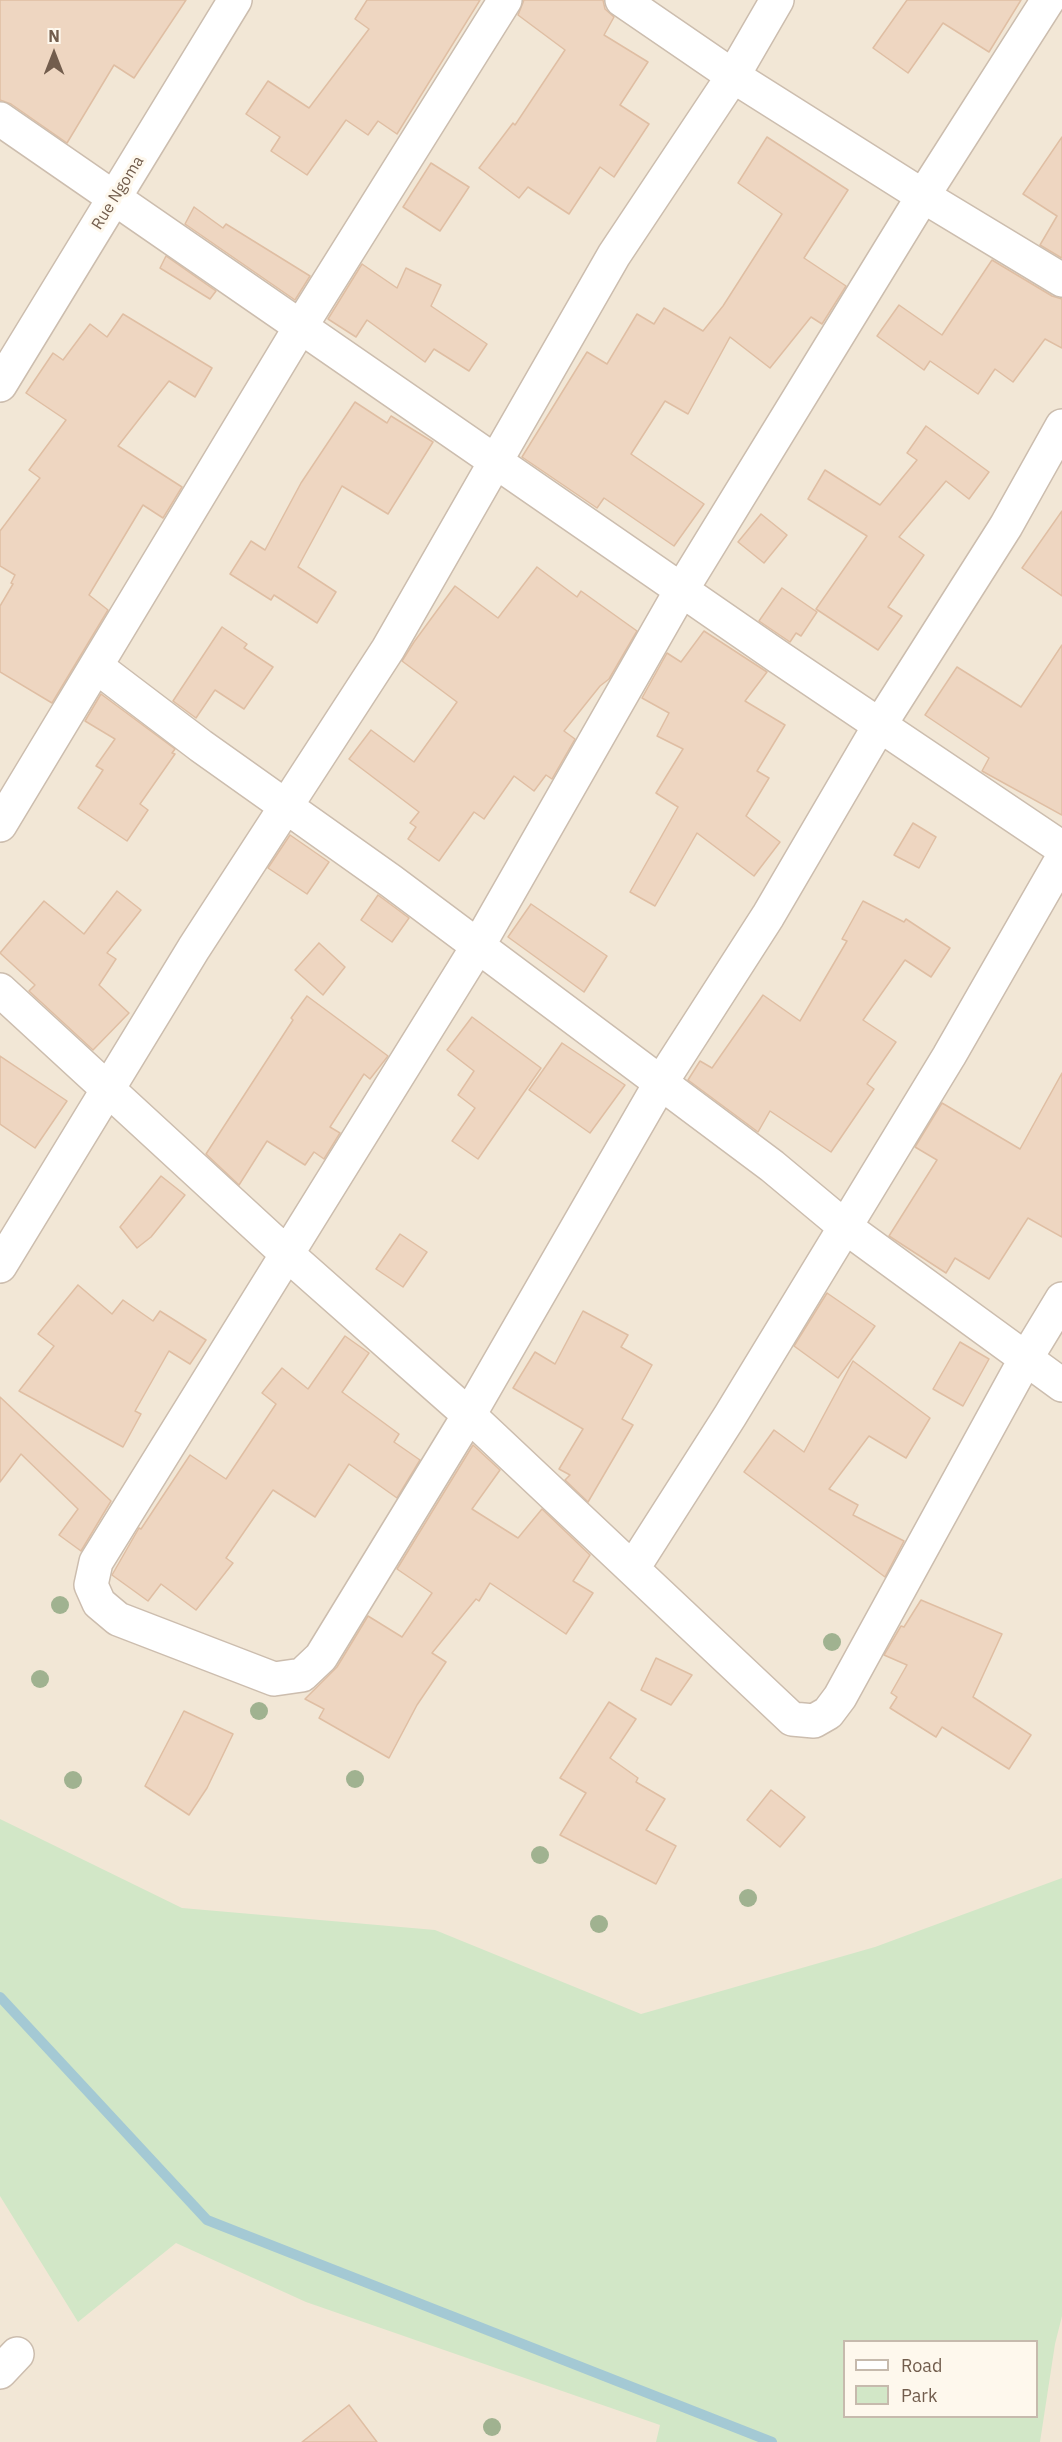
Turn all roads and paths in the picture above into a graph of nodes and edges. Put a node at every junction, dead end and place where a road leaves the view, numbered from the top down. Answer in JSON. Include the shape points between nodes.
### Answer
{"nodes":[{"id":1,"x":235,"y":0,"type":"edge"},
{"id":2,"x":505,"y":0,"type":"edge"},
{"id":3,"x":622,"y":0,"type":"edge"},
{"id":4,"x":777,"y":0,"type":"edge"},
{"id":5,"x":1047,"y":0,"type":"edge"},
{"id":6,"x":733,"y":76,"type":"junction"},
{"id":7,"x":0,"y":119,"type":"edge"},
{"id":8,"x":923,"y":196,"type":"junction"},
{"id":9,"x":116,"y":197,"type":"junction"},
{"id":10,"x":1062,"y":280,"type":"edge"},
{"id":11,"x":301,"y":326,"type":"junction"},
{"id":12,"x":0,"y":385,"type":"edge"},
{"id":13,"x":1062,"y":426,"type":"edge"},
{"id":14,"x":496,"y":460,"type":"junction"},
{"id":15,"x":682,"y":590,"type":"junction"},
{"id":16,"x":97,"y":667,"type":"junction"},
{"id":17,"x":881,"y":723,"type":"junction"},
{"id":18,"x":286,"y":805,"type":"junction"},
{"id":19,"x":0,"y":825,"type":"edge"},
{"id":20,"x":1062,"y":848,"type":"edge"},
{"id":21,"x":1062,"y":859,"type":"edge"},
{"id":22,"x":478,"y":946,"type":"junction"},
{"id":23,"x":0,"y":990,"type":"edge"},
{"id":24,"x":660,"y":1084,"type":"junction"},
{"id":25,"x":108,"y":1092,"type":"junction"},
{"id":26,"x":844,"y":1226,"type":"junction"},
{"id":27,"x":287,"y":1254,"type":"junction"},
{"id":28,"x":0,"y":1266,"type":"edge"},
{"id":29,"x":1062,"y":1299,"type":"edge"},
{"id":30,"x":1025,"y":1360,"type":"junction"},
{"id":31,"x":1062,"y":1385,"type":"edge"},
{"id":32,"x":469,"y":1415,"type":"junction"},
{"id":33,"x":633,"y":1568,"type":"junction"}],
"edges":[{"from":1,"to":9,"type":"street","name":"Rue Ngoma"},
{"from":2,"to":11,"type":"street"},
{"from":3,"to":6,"type":"street"},
{"from":4,"to":6,"type":"street"},
{"from":5,"to":8,"type":"street"},
{"from":6,"to":8,"type":"street"},
{"from":6,"to":14,"type":"street","via":[[614,255]]},
{"from":7,"to":9,"type":"street"},
{"from":8,"to":10,"type":"street"},
{"from":8,"to":15,"type":"street"},
{"from":9,"to":11,"type":"street"},
{"from":9,"to":12,"type":"street","name":"Rue Ngoma"},
{"from":11,"to":14,"type":"street"},
{"from":11,"to":16,"type":"street"},
{"from":13,"to":17,"type":"street","via":[[1005,526]]},
{"from":14,"to":15,"type":"street"},
{"from":14,"to":18,"type":"street","via":[[388,649]]},
{"from":15,"to":17,"type":"street"},
{"from":15,"to":22,"type":"street"},
{"from":16,"to":18,"type":"street"},
{"from":16,"to":19,"type":"street"},
{"from":17,"to":20,"type":"street"},
{"from":17,"to":24,"type":"street","via":[[768,916]]},
{"from":18,"to":22,"type":"street"},
{"from":18,"to":25,"type":"street"},
{"from":21,"to":26,"type":"street","via":[[949,1056]]},
{"from":22,"to":24,"type":"street"},
{"from":22,"to":27,"type":"street"},
{"from":23,"to":25,"type":"street"},
{"from":24,"to":26,"type":"street","via":[[772,1166]]},
{"from":24,"to":32,"type":"street"},
{"from":25,"to":27,"type":"street"},
{"from":25,"to":28,"type":"street"},
{"from":26,"to":30,"type":"street"},
{"from":26,"to":33,"type":"street"},
{"from":27,"to":32,"type":"street"},
{"from":27,"to":32,"type":"street","via":[[96,1562],[91,1585],[99,1603],[118,1619],[274,1679],[302,1675],[321,1657]]},
{"from":29,"to":30,"type":"street"},
{"from":30,"to":31,"type":"street"},
{"from":30,"to":33,"type":"street","via":[[840,1697],[828,1713],[814,1721],[792,1719]]},
{"from":32,"to":33,"type":"street"}]}
